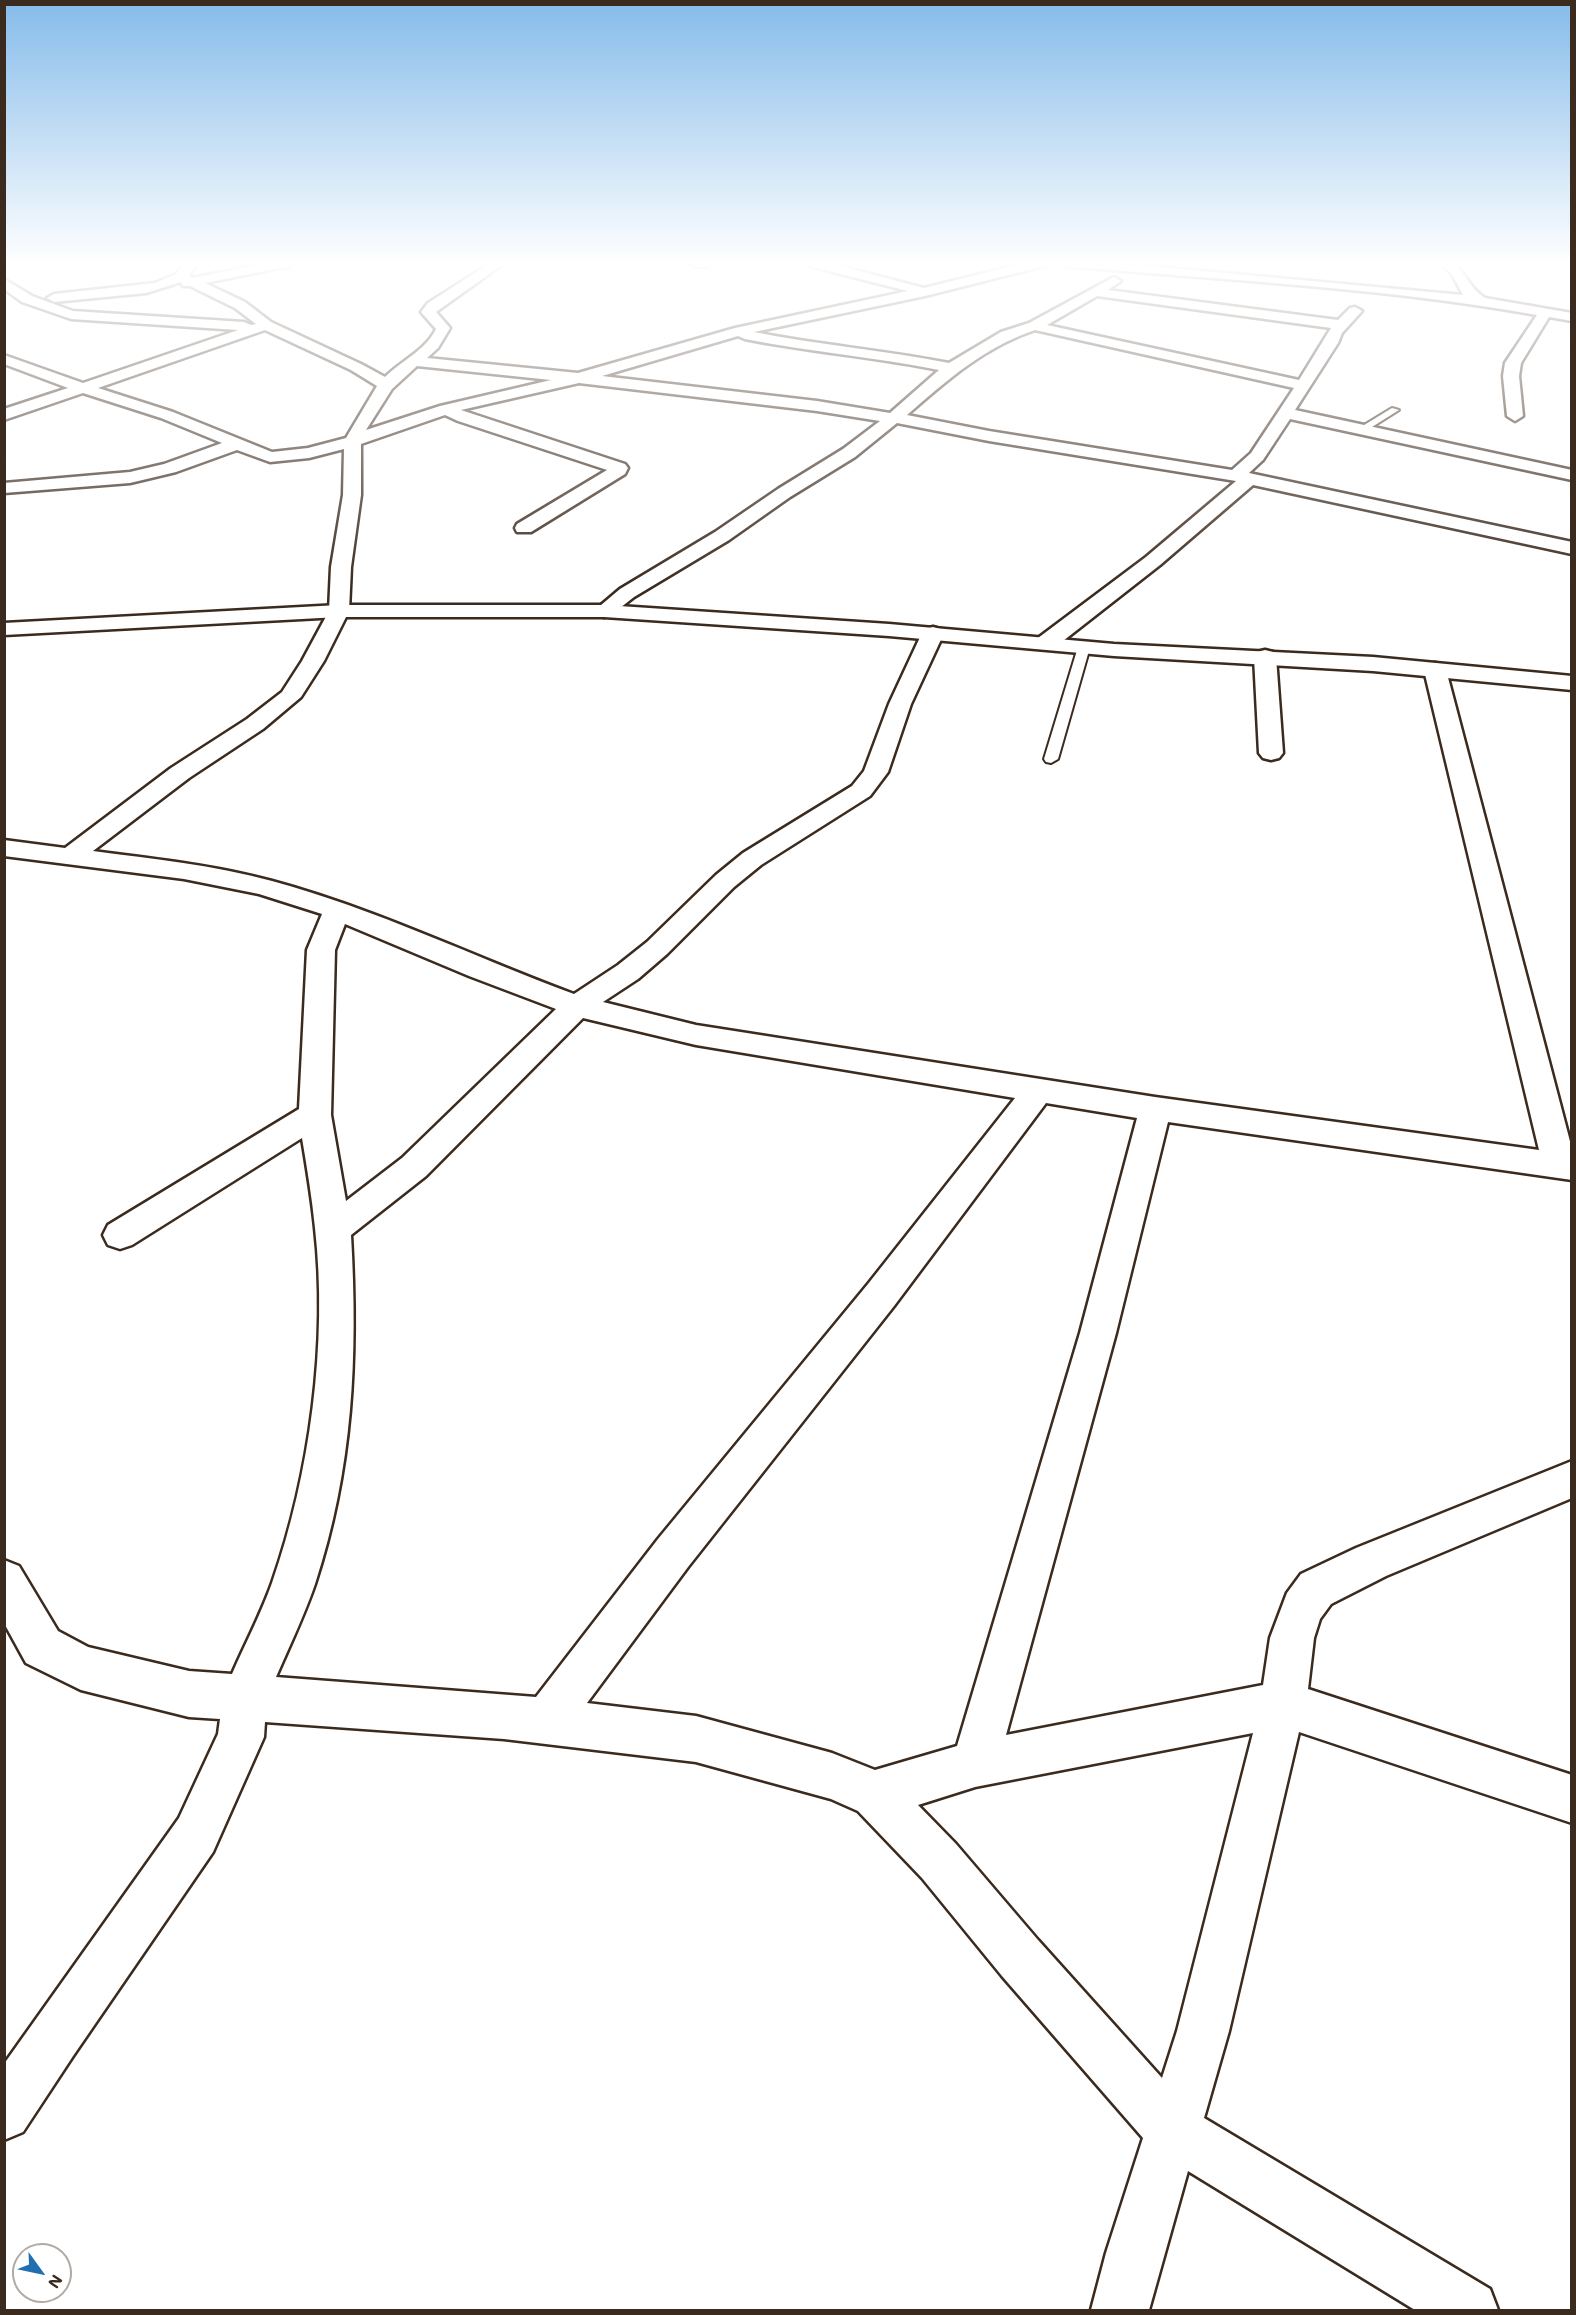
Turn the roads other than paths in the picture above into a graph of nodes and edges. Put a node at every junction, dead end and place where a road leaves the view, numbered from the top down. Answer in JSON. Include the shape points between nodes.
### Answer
{"nodes":[{"id":1,"x":34,"y":370,"type":"edge"},
{"id":2,"x":139,"y":370,"type":"edge"},
{"id":3,"x":361,"y":370,"type":"edge"},
{"id":4,"x":403,"y":370,"type":"edge"},
{"id":5,"x":501,"y":370,"type":"edge"},
{"id":6,"x":606,"y":370,"type":"edge"},
{"id":7,"x":949,"y":370,"type":"edge"},
{"id":8,"x":1235,"y":370,"type":"edge"},
{"id":9,"x":1313,"y":370,"type":"edge"},
{"id":10,"x":1512,"y":370,"type":"edge"},
{"id":11,"x":579,"y":378,"type":"junction"},
{"id":12,"x":387,"y":385,"type":"junction"},
{"id":13,"x":1303,"y":385,"type":"junction"},
{"id":14,"x":86,"y":389,"type":"junction"},
{"id":15,"x":446,"y":409,"type":"junction"},
{"id":16,"x":1395,"y":410,"type":"dead end"},
{"id":17,"x":1285,"y":413,"type":"junction"},
{"id":18,"x":4,"y":415,"type":"edge"},
{"id":19,"x":1515,"y":416,"type":"dead end"},
{"id":20,"x":894,"y":418,"type":"junction"},
{"id":21,"x":1361,"y":430,"type":"junction"},
{"id":22,"x":353,"y":441,"type":"junction"},
{"id":23,"x":236,"y":444,"type":"junction"},
{"id":24,"x":1572,"y":475,"type":"edge"},
{"id":25,"x":1244,"y":478,"type":"junction"},
{"id":26,"x":4,"y":488,"type":"edge"},
{"id":27,"x":524,"y":528,"type":"dead end"},
{"id":28,"x":1572,"y":548,"type":"edge"},
{"id":29,"x":339,"y":611,"type":"junction"},
{"id":30,"x":604,"y":611,"type":"junction"},
{"id":31,"x":4,"y":629,"type":"edge"},
{"id":32,"x":933,"y":633,"type":"junction"},
{"id":33,"x":1046,"y":643,"type":"junction"},
{"id":34,"x":1084,"y":647,"type":"junction"},
{"id":35,"x":1265,"y":657,"type":"junction"},
{"id":36,"x":1435,"y":670,"type":"junction"},
{"id":37,"x":1572,"y":683,"type":"edge"},
{"id":38,"x":1271,"y":753,"type":"dead end"},
{"id":39,"x":1051,"y":759,"type":"dead end"},
{"id":40,"x":4,"y":848,"type":"edge"},
{"id":41,"x":71,"y":856,"type":"junction"},
{"id":42,"x":337,"y":910,"type":"junction"},
{"id":43,"x":578,"y":1006,"type":"junction"},
{"id":44,"x":1038,"y":1090,"type":"junction"},
{"id":45,"x":1155,"y":1109,"type":"junction"},
{"id":46,"x":315,"y":1115,"type":"junction"},
{"id":47,"x":1565,"y":1166,"type":"edge"},
{"id":48,"x":333,"y":1230,"type":"junction"},
{"id":49,"x":120,"y":1235,"type":"dead end"},
{"id":50,"x":1572,"y":1479,"type":"edge"},
{"id":51,"x":4,"y":1581,"type":"edge"},
{"id":52,"x":245,"y":1697,"type":"junction"},
{"id":53,"x":1282,"y":1704,"type":"junction"},
{"id":54,"x":546,"y":1721,"type":"junction"},
{"id":55,"x":975,"y":1764,"type":"junction"},
{"id":56,"x":875,"y":1794,"type":"junction"},
{"id":57,"x":1572,"y":1799,"type":"edge"},
{"id":58,"x":4,"y":2113,"type":"edge"},
{"id":59,"x":1173,"y":2131,"type":"junction"},
{"id":60,"x":1120,"y":2310,"type":"edge"},
{"id":61,"x":1469,"y":2310,"type":"edge"}],
"edges":[{"from":1,"to":14,"type":"street"},
{"from":2,"to":14,"type":"street"},
{"from":3,"to":12,"type":"street"},
{"from":4,"to":12,"type":"street"},
{"from":5,"to":11,"type":"street"},
{"from":6,"to":11,"type":"street"},
{"from":7,"to":20,"type":"street"},
{"from":8,"to":13,"type":"street"},
{"from":9,"to":13,"type":"street"},
{"from":10,"to":19,"type":"street"},
{"from":11,"to":15,"type":"street"},
{"from":11,"to":20,"type":"street"},
{"from":12,"to":22,"type":"street"},
{"from":13,"to":17,"type":"street"},
{"from":14,"to":18,"type":"street"},
{"from":14,"to":23,"type":"street","via":[[167,415]]},
{"from":15,"to":22,"type":"street"},
{"from":15,"to":27,"type":"street","via":[[619,468]]},
{"from":16,"to":21,"type":"lane"},
{"from":17,"to":21,"type":"street"},
{"from":17,"to":25,"type":"street"},
{"from":20,"to":25,"type":"street"},
{"from":20,"to":30,"type":"street","via":[[849,453]]},
{"from":21,"to":24,"type":"street"},
{"from":22,"to":23,"type":"street","via":[[309,453],[270,457]]},
{"from":22,"to":29,"type":"street","via":[[352,495]]},
{"from":23,"to":26,"type":"street","via":[[145,474]]},
{"from":25,"to":28,"type":"street"},
{"from":25,"to":33,"type":"street","via":[[1153,561]]},
{"from":29,"to":30,"type":"street"},
{"from":29,"to":31,"type":"street"},
{"from":29,"to":41,"type":"street","via":[[290,697],[180,773]]},
{"from":30,"to":32,"type":"street"},
{"from":32,"to":33,"type":"street"},
{"from":32,"to":43,"type":"street","via":[[900,704],[876,772],[861,791],[752,859],[657,948]]},
{"from":33,"to":34,"type":"street"},
{"from":34,"to":35,"type":"street"},
{"from":34,"to":39,"type":"lane"},
{"from":35,"to":36,"type":"street"},
{"from":35,"to":38,"type":"street"},
{"from":36,"to":37,"type":"street"},
{"from":36,"to":47,"type":"street"},
{"from":40,"to":41,"type":"street"},
{"from":41,"to":42,"type":"street","via":[[184,871],[264,887]]},
{"from":42,"to":43,"type":"street"},
{"from":42,"to":46,"type":"street","via":[[321,950]]},
{"from":43,"to":44,"type":"street","via":[[696,1035]]},
{"from":43,"to":48,"type":"street","via":[[414,1167]]},
{"from":44,"to":45,"type":"street"},
{"from":44,"to":54,"type":"street","via":[[673,1553]]},
{"from":45,"to":47,"type":"street"},
{"from":45,"to":55,"type":"street","via":[[1098,1332]]},
{"from":46,"to":48,"type":"street"},
{"from":46,"to":49,"type":"street"},
{"from":48,"to":52,"type":"street","via":[[337,1311],[334,1380],[322,1480],[293,1585]]},
{"from":50,"to":53,"type":"street","via":[[1371,1562],[1316,1589],[1302,1608],[1292,1638]]},
{"from":51,"to":52,"type":"street","via":[[42,1647],[81,1668],[189,1694]]},
{"from":52,"to":54,"type":"street"},
{"from":52,"to":58,"type":"street","via":[[241,1737],[196,1834]]},
{"from":53,"to":55,"type":"street"},
{"from":53,"to":57,"type":"street"},
{"from":53,"to":59,"type":"street","via":[[1203,2031]]},
{"from":54,"to":56,"type":"street","via":[[696,1740],[832,1776]]},
{"from":55,"to":56,"type":"street"},
{"from":56,"to":59,"type":"street","via":[[939,1861]]},
{"from":59,"to":60,"type":"street"},
{"from":59,"to":61,"type":"street"}]}
